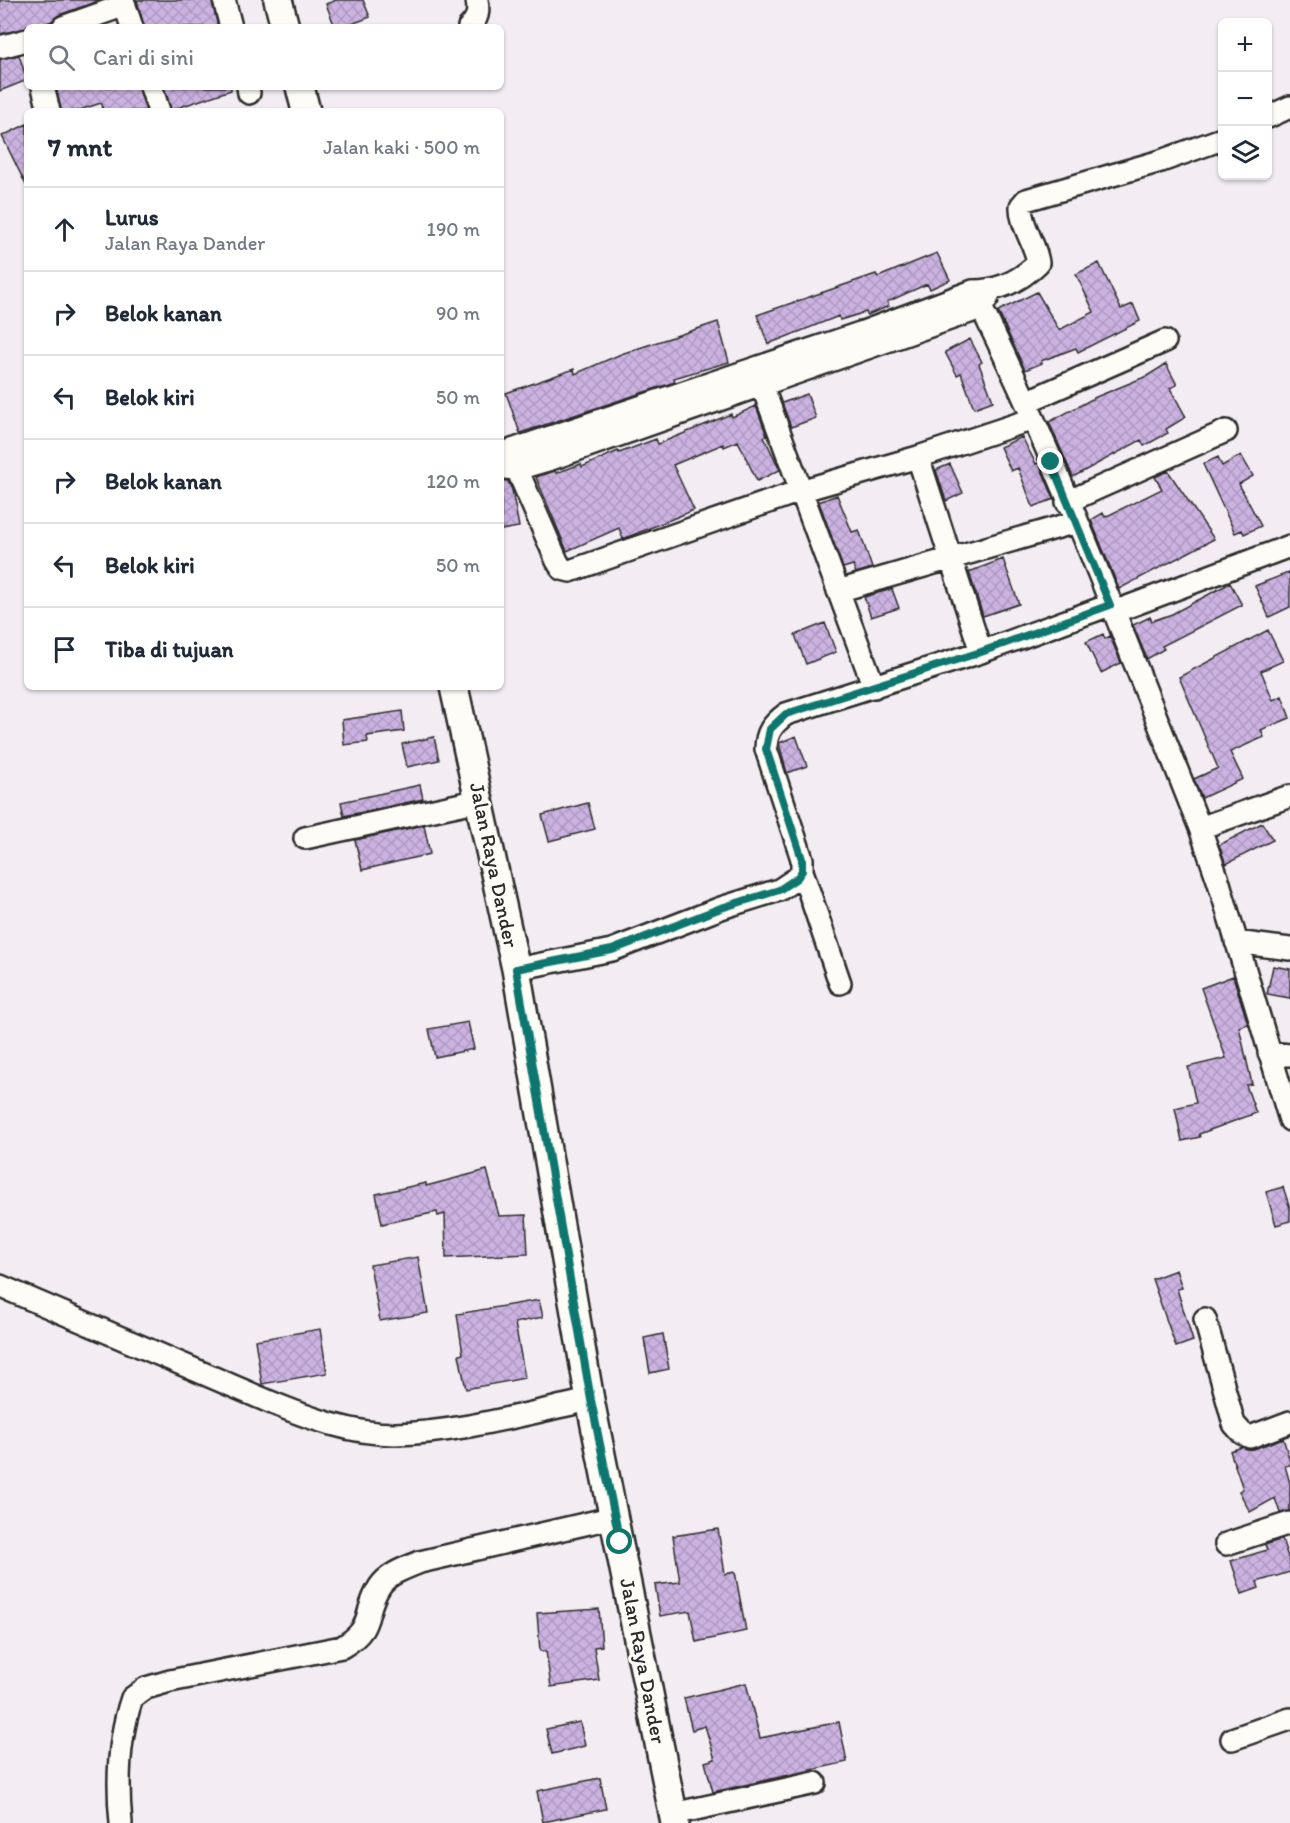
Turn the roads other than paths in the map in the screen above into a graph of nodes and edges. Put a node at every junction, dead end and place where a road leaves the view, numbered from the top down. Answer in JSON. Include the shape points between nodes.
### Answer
{"nodes":[{"id":1,"x":224,"y":0,"type":"edge"},
{"id":2,"x":278,"y":0,"type":"edge"},
{"id":3,"x":477,"y":0,"type":"edge"},
{"id":4,"x":124,"y":3,"type":"edge"},
{"id":5,"x":71,"y":24,"type":"edge"},
{"id":6,"x":131,"y":24,"type":"edge"},
{"id":7,"x":230,"y":24,"type":"edge"},
{"id":8,"x":284,"y":24,"type":"edge"},
{"id":9,"x":473,"y":24,"type":"edge"},
{"id":10,"x":24,"y":41,"type":"edge"},
{"id":11,"x":0,"y":47,"type":"edge"},
{"id":12,"x":44,"y":90,"type":"edge"},
{"id":13,"x":152,"y":90,"type":"edge"},
{"id":14,"x":301,"y":90,"type":"edge"},
{"id":15,"x":1290,"y":107,"type":"edge"},
{"id":16,"x":49,"y":108,"type":"edge"},
{"id":17,"x":158,"y":108,"type":"edge"},
{"id":18,"x":305,"y":108,"type":"edge"},
{"id":19,"x":1272,"y":115,"type":"edge"},
{"id":20,"x":1218,"y":141,"type":"edge"},
{"id":21,"x":982,"y":297,"type":"junction"},
{"id":22,"x":1165,"y":341,"type":"dead end"},
{"id":23,"x":759,"y":377,"type":"junction"},
{"id":24,"x":1029,"y":411,"type":"junction"},
{"id":25,"x":1226,"y":431,"type":"dead end"},
{"id":26,"x":918,"y":457,"type":"junction"},
{"id":27,"x":507,"y":462,"type":"edge"},
{"id":28,"x":800,"y":491,"type":"junction"},
{"id":29,"x":1072,"y":512,"type":"junction"},
{"id":30,"x":1290,"y":546,"type":"edge"},
{"id":31,"x":950,"y":559,"type":"junction"},
{"id":32,"x":838,"y":591,"type":"junction"},
{"id":33,"x":1112,"y":609,"type":"junction"},
{"id":34,"x":981,"y":652,"type":"junction"},
{"id":35,"x":874,"y":687,"type":"junction"},
{"id":36,"x":455,"y":690,"type":"edge"},
{"id":37,"x":1290,"y":796,"type":"edge"},
{"id":38,"x":480,"y":800,"type":"junction"},
{"id":39,"x":1200,"y":828,"type":"junction"},
{"id":40,"x":305,"y":838,"type":"dead end"},
{"id":41,"x":802,"y":871,"type":"junction"},
{"id":42,"x":1236,"y":942,"type":"junction"},
{"id":43,"x":1290,"y":950,"type":"edge"},
{"id":44,"x":516,"y":969,"type":"junction"},
{"id":45,"x":840,"y":983,"type":"dead end"},
{"id":46,"x":1269,"y":1053,"type":"junction"},
{"id":47,"x":1290,"y":1055,"type":"edge"},
{"id":48,"x":1290,"y":1120,"type":"edge"},
{"id":49,"x":0,"y":1286,"type":"edge"},
{"id":50,"x":1205,"y":1319,"type":"dead end"},
{"id":51,"x":591,"y":1400,"type":"junction"},
{"id":52,"x":1290,"y":1422,"type":"edge"},
{"id":53,"x":615,"y":1517,"type":"junction"},
{"id":54,"x":1290,"y":1523,"type":"edge"},
{"id":55,"x":1226,"y":1544,"type":"dead end"},
{"id":56,"x":1290,"y":1719,"type":"edge"},
{"id":57,"x":1232,"y":1739,"type":"dead end"},
{"id":58,"x":815,"y":1783,"type":"dead end"},
{"id":59,"x":674,"y":1819,"type":"edge"},
{"id":60,"x":121,"y":1823,"type":"edge"}],
"edges":[{"from":1,"to":7,"type":"street"},
{"from":2,"to":8,"type":"main road"},
{"from":3,"to":9,"type":"street","via":[[479,11]]},
{"from":4,"to":5,"type":"street"},
{"from":4,"to":6,"type":"street"},
{"from":10,"to":11,"type":"street"},
{"from":12,"to":16,"type":"street"},
{"from":13,"to":17,"type":"street"},
{"from":14,"to":18,"type":"main road"},
{"from":15,"to":19,"type":"street"},
{"from":20,"to":21,"type":"street","via":[[1161,162],[1026,200],[1020,213],[1037,251],[1038,264],[1027,275]]},
{"from":21,"to":23,"type":"street"},
{"from":21,"to":24,"type":"street"},
{"from":22,"to":24,"type":"street"},
{"from":23,"to":27,"type":"street"},
{"from":23,"to":28,"type":"street"},
{"from":24,"to":26,"type":"street"},
{"from":24,"to":29,"type":"street"},
{"from":25,"to":29,"type":"street"},
{"from":26,"to":28,"type":"street"},
{"from":26,"to":31,"type":"street"},
{"from":27,"to":28,"type":"street","via":[[557,561],[562,569],[570,571]]},
{"from":28,"to":32,"type":"street"},
{"from":29,"to":31,"type":"street"},
{"from":29,"to":33,"type":"street"},
{"from":30,"to":33,"type":"street"},
{"from":31,"to":32,"type":"street"},
{"from":31,"to":34,"type":"street"},
{"from":32,"to":35,"type":"street"},
{"from":33,"to":34,"type":"street"},
{"from":33,"to":39,"type":"street"},
{"from":34,"to":35,"type":"street"},
{"from":35,"to":41,"type":"street","via":[[786,714],[766,738],[769,761],[799,850]]},
{"from":36,"to":38,"type":"main road","name":"Jalan Raya Dander"},
{"from":37,"to":39,"type":"street"},
{"from":38,"to":40,"type":"street"},
{"from":38,"to":44,"type":"main road","name":"Jalan Raya Dander"},
{"from":39,"to":42,"type":"street"},
{"from":41,"to":44,"type":"street","via":[[791,885],[632,944]]},
{"from":41,"to":45,"type":"street"},
{"from":42,"to":43,"type":"street"},
{"from":42,"to":46,"type":"street"},
{"from":44,"to":51,"type":"main road","name":"Jalan Raya Dander"},
{"from":46,"to":47,"type":"street"},
{"from":46,"to":48,"type":"street"},
{"from":49,"to":51,"type":"street","via":[[270,1402],[351,1428],[395,1434],[434,1430]]},
{"from":50,"to":52,"type":"street","via":[[1234,1424],[1250,1437]]},
{"from":51,"to":53,"type":"main road","name":"Jalan Raya Dander"},
{"from":53,"to":59,"type":"main road","name":"Jalan Raya Dander"},
{"from":53,"to":60,"type":"street","via":[[420,1562],[394,1573],[381,1586],[363,1631],[342,1647],[146,1688],[132,1698],[124,1722]]},
{"from":54,"to":55,"type":"street"},
{"from":56,"to":57,"type":"street"},
{"from":58,"to":59,"type":"street"}]}
